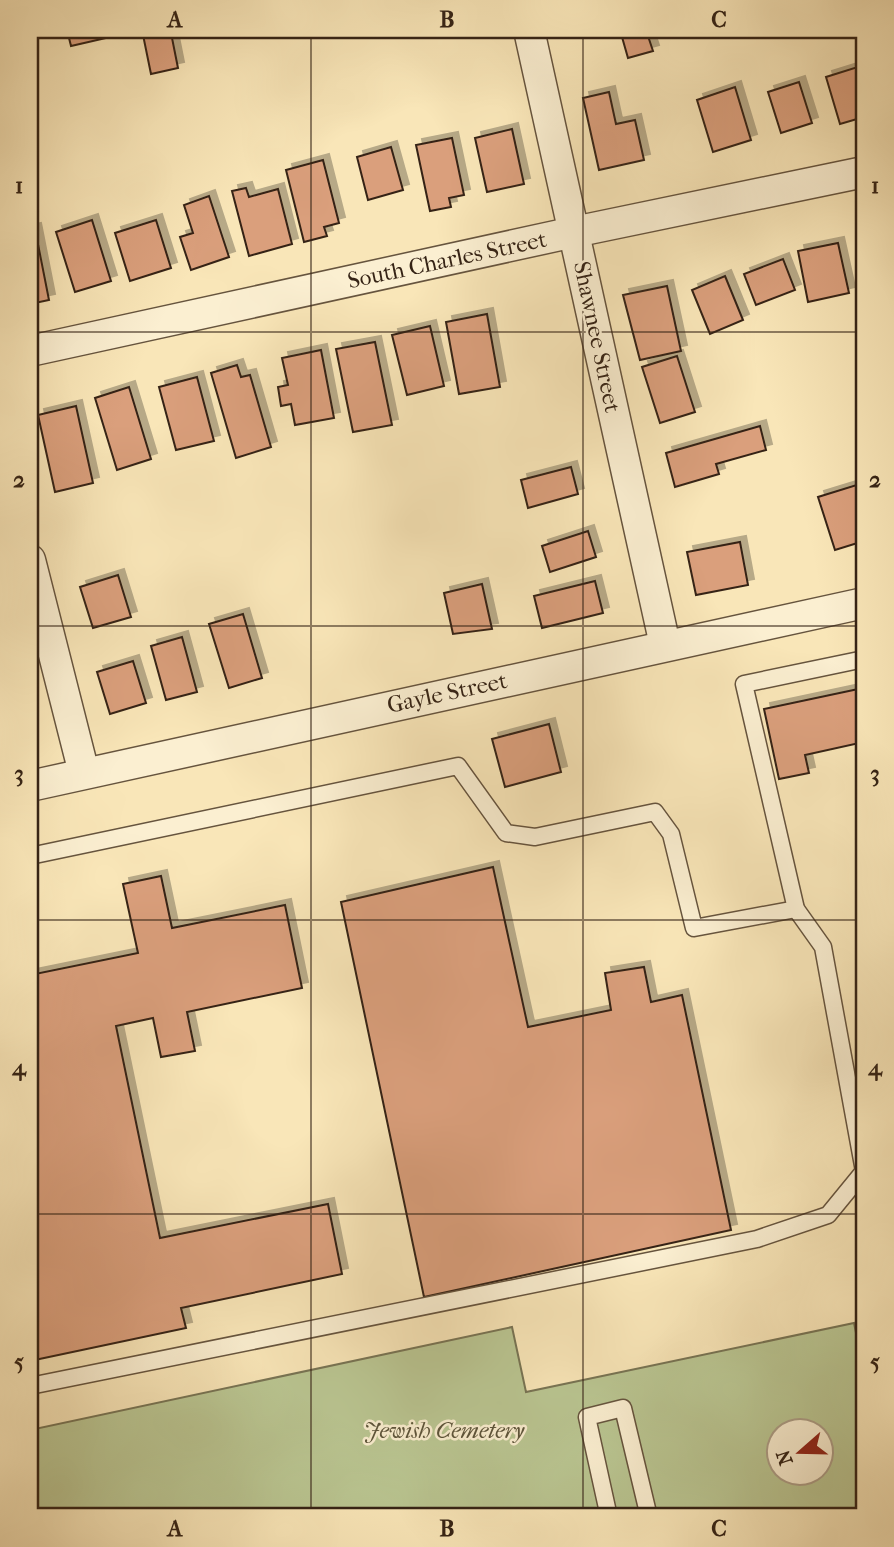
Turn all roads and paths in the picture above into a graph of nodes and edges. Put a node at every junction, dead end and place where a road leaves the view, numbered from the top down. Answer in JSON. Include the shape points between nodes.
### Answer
{"nodes":[{"id":1,"x":530,"y":30,"type":"edge"},
{"id":2,"x":864,"y":172,"type":"edge"},
{"id":3,"x":574,"y":232,"type":"junction"},
{"id":4,"x":30,"y":351,"type":"edge"},
{"id":5,"x":30,"y":560,"type":"edge"},
{"id":6,"x":864,"y":603,"type":"edge"},
{"id":7,"x":665,"y":645,"type":"junction"},
{"id":8,"x":864,"y":659,"type":"edge"},
{"id":9,"x":84,"y":774,"type":"junction"},
{"id":10,"x":30,"y":786,"type":"edge"},
{"id":11,"x":30,"y":856,"type":"edge"},
{"id":12,"x":796,"y":909,"type":"junction"},
{"id":13,"x":30,"y":1386,"type":"edge"},
{"id":14,"x":609,"y":1517,"type":"edge"},
{"id":15,"x":649,"y":1517,"type":"edge"}],
"edges":[{"from":1,"to":3,"type":"street","name":"Shawnee Street"},
{"from":2,"to":3,"type":"street","name":"South Charles Street"},
{"from":3,"to":4,"type":"street","name":"South Charles Street"},
{"from":3,"to":7,"type":"street","name":"Shawnee Street"},
{"from":5,"to":9,"type":"street"},
{"from":6,"to":7,"type":"street","name":"Gayle Street"},
{"from":7,"to":9,"type":"street","name":"Gayle Street"},
{"from":8,"to":12,"type":"lane","via":[[744,684]]},
{"from":9,"to":10,"type":"street","name":"Gayle Street"},
{"from":11,"to":12,"type":"lane","via":[[458,766],[506,833],[535,837],[655,812],[671,834],[694,928]]},
{"from":12,"to":13,"type":"lane","via":[[822,947],[864,1171],[828,1214],[757,1239]]},
{"from":14,"to":15,"type":"lane","via":[[587,1417],[623,1408]]}]}
